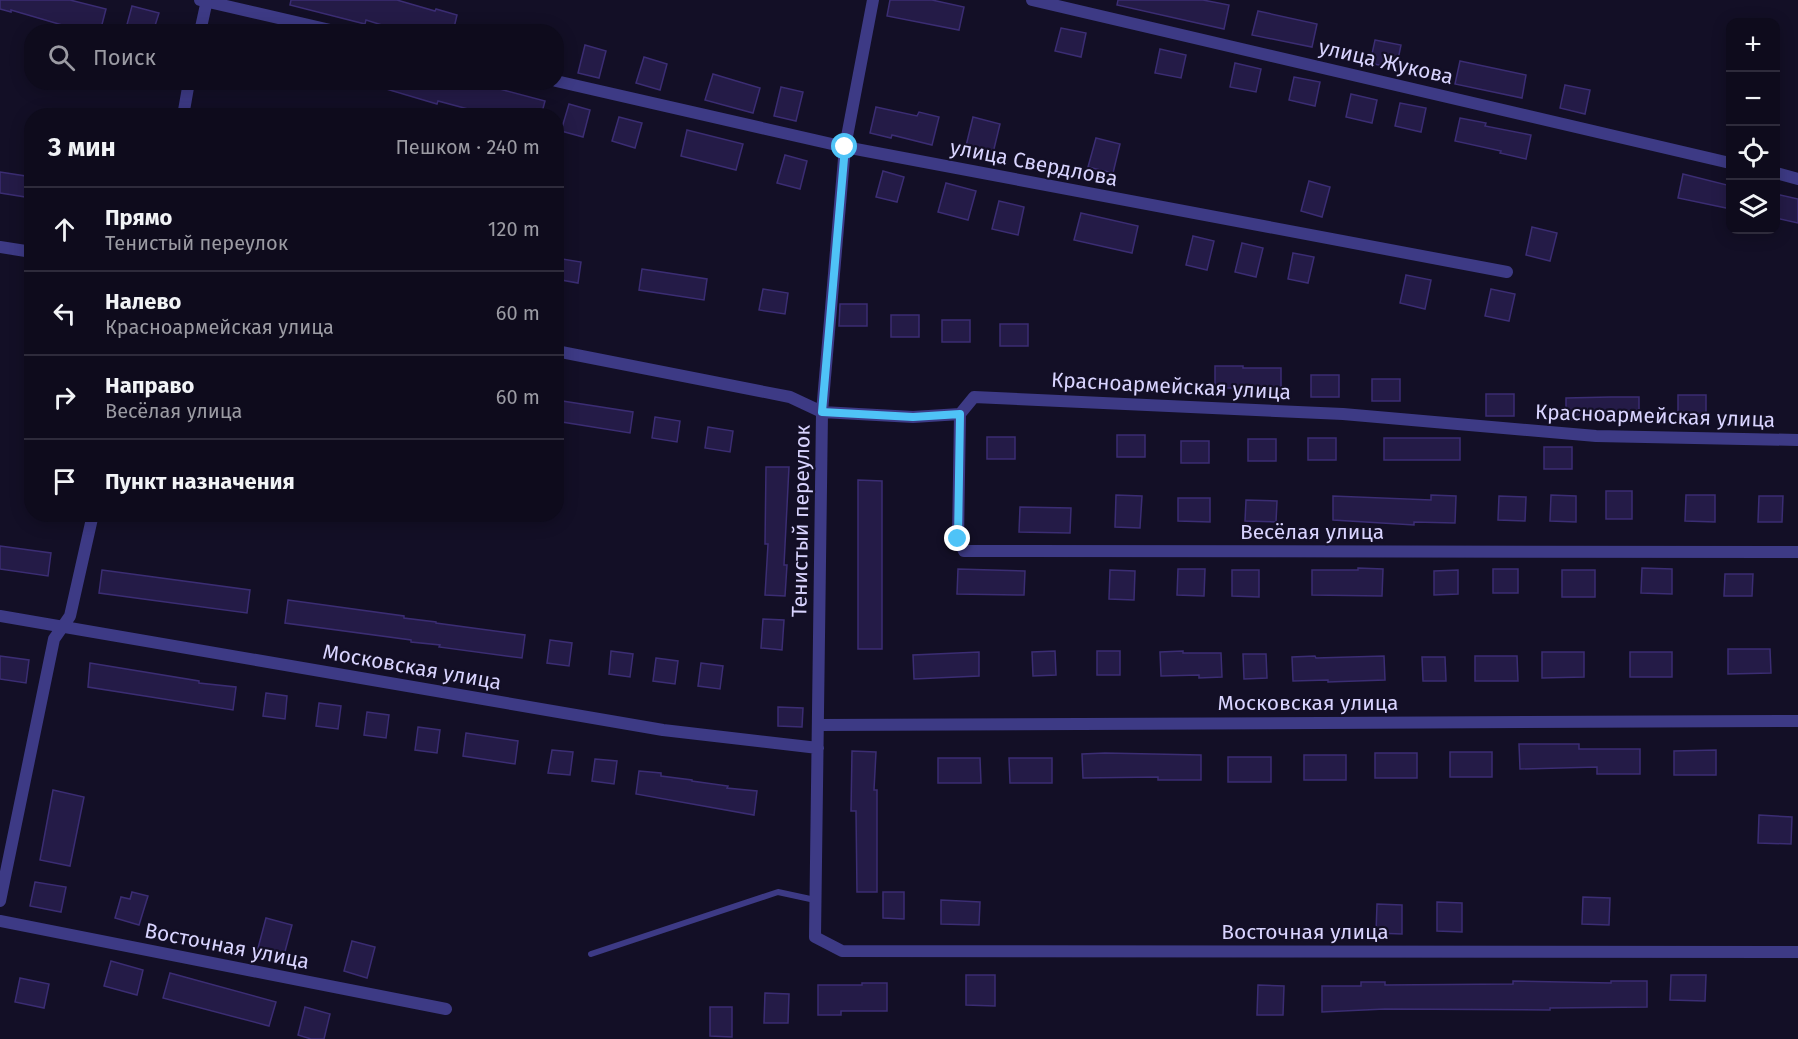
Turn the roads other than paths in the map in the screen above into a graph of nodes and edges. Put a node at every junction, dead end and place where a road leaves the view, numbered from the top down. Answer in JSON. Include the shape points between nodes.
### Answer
{"nodes":[{"id":1,"x":204,"y":0,"type":"edge"},
{"id":2,"x":873,"y":0,"type":"edge"},
{"id":3,"x":1032,"y":0,"type":"edge"},
{"id":4,"x":201,"y":24,"type":"edge"},
{"id":5,"x":305,"y":24,"type":"edge"},
{"id":6,"x":564,"y":83,"type":"edge"},
{"id":7,"x":188,"y":90,"type":"edge"},
{"id":8,"x":184,"y":108,"type":"edge"},
{"id":9,"x":845,"y":147,"type":"junction"},
{"id":10,"x":1726,"y":162,"type":"edge"},
{"id":11,"x":1780,"y":174,"type":"edge"},
{"id":12,"x":1798,"y":179,"type":"edge"},
{"id":13,"x":0,"y":247,"type":"edge"},
{"id":14,"x":24,"y":251,"type":"edge"},
{"id":15,"x":1507,"y":272,"type":"dead end"},
{"id":16,"x":564,"y":353,"type":"edge"},
{"id":17,"x":822,"y":412,"type":"junction"},
{"id":18,"x":960,"y":414,"type":"junction"},
{"id":19,"x":1798,"y":440,"type":"edge"},
{"id":20,"x":91,"y":522,"type":"edge"},
{"id":21,"x":1798,"y":552,"type":"edge"},
{"id":22,"x":0,"y":616,"type":"edge"},
{"id":23,"x":63,"y":626,"type":"junction"},
{"id":24,"x":1798,"y":721,"type":"edge"},
{"id":25,"x":818,"y":725,"type":"junction"},
{"id":26,"x":818,"y":748,"type":"junction"},
{"id":27,"x":1,"y":893,"type":"edge"},
{"id":28,"x":816,"y":900,"type":"junction"},
{"id":29,"x":0,"y":921,"type":"edge"},
{"id":30,"x":815,"y":937,"type":"joint"},
{"id":31,"x":1798,"y":952,"type":"edge"},
{"id":32,"x":591,"y":954,"type":"dead end"},
{"id":33,"x":446,"y":1009,"type":"dead end"}],
"edges":[{"from":1,"to":4,"type":"street"},
{"from":1,"to":5,"type":"street"},
{"from":2,"to":9,"type":"street","name":"Тенистый переулок"},
{"from":3,"to":10,"type":"street","name":"улица Жукова"},
{"from":6,"to":9,"type":"street","name":"улица Свердлова"},
{"from":7,"to":8,"type":"street"},
{"from":9,"to":15,"type":"street","name":"улица Свердлова"},
{"from":9,"to":17,"type":"street","name":"Тенистый переулок"},
{"from":11,"to":12,"type":"street"},
{"from":13,"to":14,"type":"street"},
{"from":16,"to":17,"type":"street","via":[[790,397]]},
{"from":17,"to":18,"type":"street","via":[[913,417]]},
{"from":17,"to":25,"type":"street","name":"Тенистый переулок"},
{"from":18,"to":19,"type":"street","name":"Красноармейская улица","via":[[974,397],[995,397],[1343,414],[1596,436]]},
{"from":18,"to":21,"type":"street","name":"Весёлая улица","via":[[958,539],[964,551]]},
{"from":20,"to":23,"type":"street","via":[[70,616]]},
{"from":22,"to":23,"type":"street","name":"Московская улица"},
{"from":23,"to":26,"type":"street","name":"Московская улица","via":[[663,729]]},
{"from":23,"to":27,"type":"street","via":[[54,639]]},
{"from":24,"to":25,"type":"street","name":"Московская улица"},
{"from":25,"to":26,"type":"street","name":"Тенистый переулок"},
{"from":26,"to":28,"type":"street","name":"Тенистый переулок"},
{"from":28,"to":30,"type":"street","name":"Тенистый переулок"},
{"from":28,"to":32,"type":"lane","via":[[778,892]]},
{"from":29,"to":33,"type":"street","name":"Восточная улица"},
{"from":30,"to":31,"type":"street","name":"Восточная улица","via":[[842,951]]}]}
